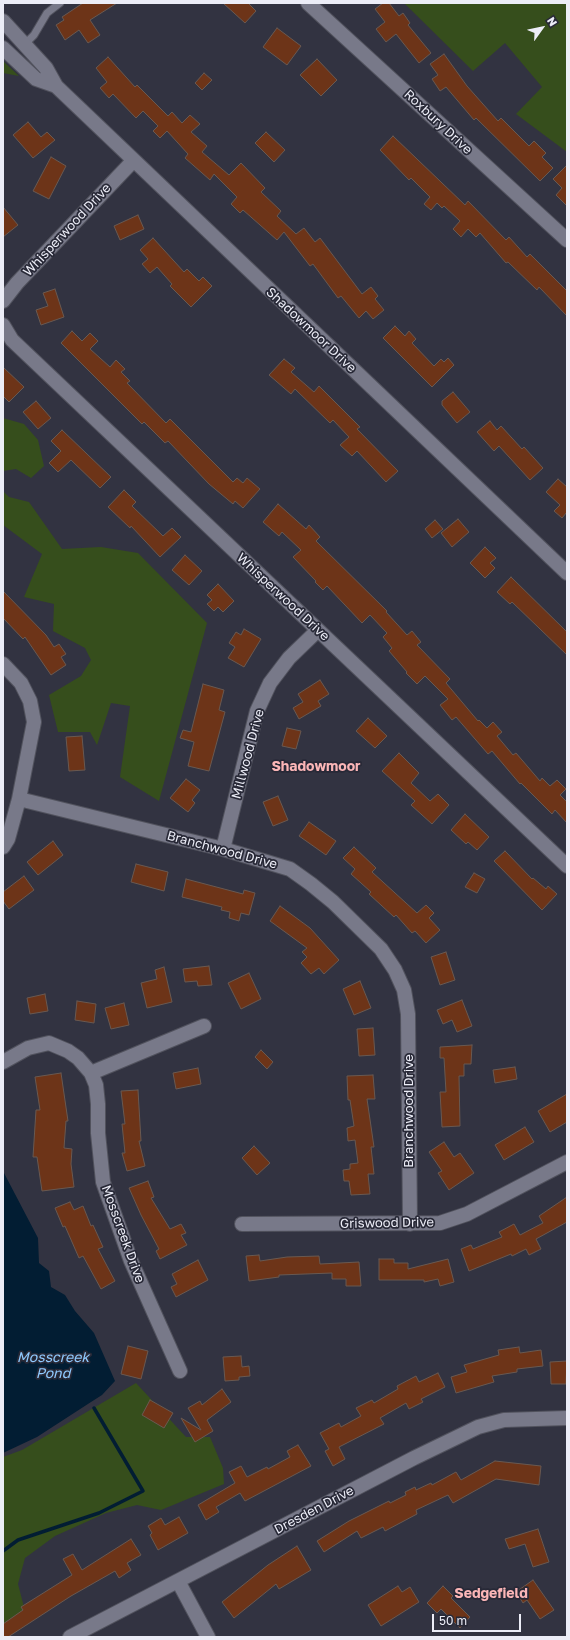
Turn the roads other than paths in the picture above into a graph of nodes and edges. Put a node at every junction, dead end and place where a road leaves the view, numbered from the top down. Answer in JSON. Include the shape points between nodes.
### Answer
{"nodes":[{"id":1,"x":60,"y":3,"type":"edge"},
{"id":2,"x":308,"y":3,"type":"edge"},
{"id":3,"x":3,"y":22,"type":"edge"},
{"id":4,"x":24,"y":45,"type":"junction"},
{"id":5,"x":8,"y":52,"type":"edge"},
{"id":6,"x":56,"y":86,"type":"junction"},
{"id":7,"x":133,"y":161,"type":"junction"},
{"id":8,"x":567,"y":240,"type":"edge"},
{"id":9,"x":3,"y":301,"type":"edge"},
{"id":10,"x":3,"y":325,"type":"edge"},
{"id":11,"x":567,"y":573,"type":"edge"},
{"id":12,"x":318,"y":630,"type":"junction"},
{"id":13,"x":3,"y":664,"type":"edge"},
{"id":14,"x":20,"y":799,"type":"junction"},
{"id":15,"x":3,"y":846,"type":"edge"},
{"id":16,"x":223,"y":849,"type":"junction"},
{"id":17,"x":567,"y":866,"type":"edge"},
{"id":18,"x":204,"y":1026,"type":"dead end"},
{"id":19,"x":3,"y":1062,"type":"edge"},
{"id":20,"x":91,"y":1073,"type":"junction"},
{"id":21,"x":567,"y":1162,"type":"edge"},
{"id":22,"x":242,"y":1224,"type":"dead end"},
{"id":23,"x":410,"y":1224,"type":"junction"},
{"id":24,"x":180,"y":1371,"type":"dead end"},
{"id":25,"x":567,"y":1418,"type":"edge"},
{"id":26,"x":178,"y":1581,"type":"junction"},
{"id":27,"x":70,"y":1637,"type":"edge"},
{"id":28,"x":208,"y":1637,"type":"edge"}],
"edges":[{"from":1,"to":4,"type":"lane","via":[[46,13],[34,35]]},
{"from":2,"to":8,"type":"street","name":"Roxbury Drive"},
{"from":3,"to":4,"type":"street","name":"Shadowmoor Drive"},
{"from":4,"to":5,"type":"street","name":"Shadowmoor Drive"},
{"from":4,"to":6,"type":"street","name":"Shadowmoor Drive","via":[[46,68]]},
{"from":5,"to":6,"type":"street","name":"Shadowmoor Drive","via":[[36,79]]},
{"from":6,"to":7,"type":"street","name":"Shadowmoor Drive"},
{"from":7,"to":9,"type":"street","name":"Whisperwood Drive","via":[[16,283]]},
{"from":7,"to":11,"type":"street","name":"Shadowmoor Drive"},
{"from":10,"to":12,"type":"street","name":"Whisperwood Drive","via":[[12,340]]},
{"from":12,"to":16,"type":"street","name":"Millwood Drive","via":[[289,658],[270,683],[257,711]]},
{"from":12,"to":17,"type":"street","name":"Whisperwood Drive"},
{"from":13,"to":14,"type":"street","via":[[21,683],[30,701],[34,722]]},
{"from":14,"to":15,"type":"street","via":[[8,839]]},
{"from":14,"to":16,"type":"street","name":"Branchwood Drive"},
{"from":16,"to":23,"type":"street","name":"Branchwood Drive","via":[[290,869],[311,884],[381,948],[395,970],[404,990],[408,1014]]},
{"from":18,"to":20,"type":"street"},
{"from":19,"to":20,"type":"street","name":"Mosscreek Drive","via":[[28,1048],[49,1043],[78,1058]]},
{"from":20,"to":24,"type":"street","name":"Mosscreek Drive","via":[[96,1085],[98,1104],[102,1182],[131,1261]]},
{"from":21,"to":23,"type":"street","name":"Griswood Drive","via":[[467,1214],[440,1223]]},
{"from":22,"to":23,"type":"street","name":"Griswood Drive"},
{"from":25,"to":26,"type":"street","name":"Dresden Drive","via":[[504,1420],[478,1427],[421,1454]]},
{"from":26,"to":27,"type":"street","name":"Dresden Drive"},
{"from":26,"to":28,"type":"street"}]}
